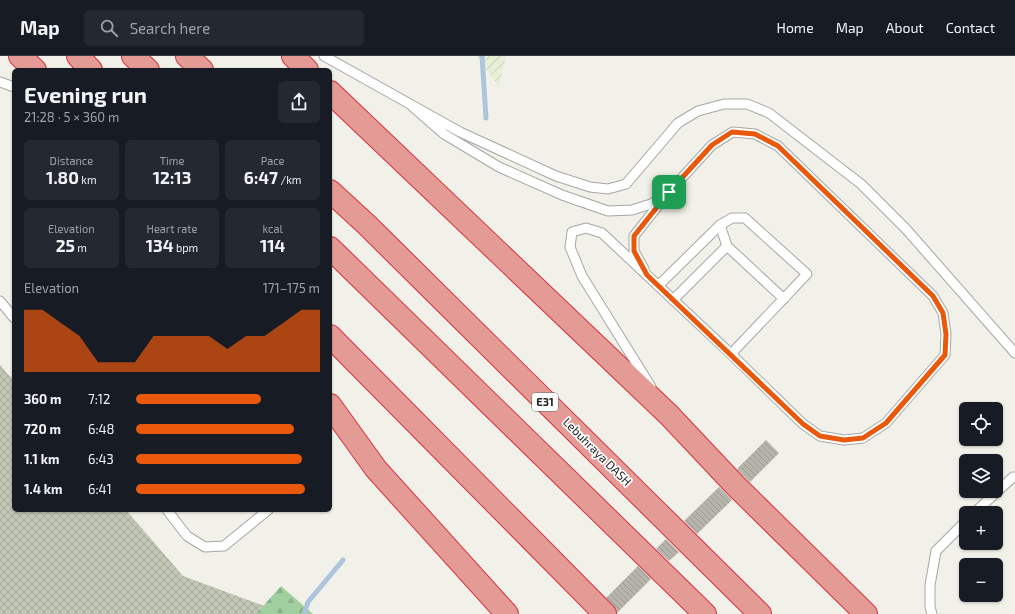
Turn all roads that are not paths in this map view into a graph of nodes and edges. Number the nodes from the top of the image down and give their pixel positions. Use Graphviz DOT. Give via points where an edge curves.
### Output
graph roads {
  1 [pos="20,56"];
  2 [pos="78,56"];
  3 [pos="133,56"];
  4 [pos="187,56"];
  5 [pos="293,56"];
  6 [pos="324,56"];
  7 [pos="33,68"];
  8 [pos="89,68"];
  9 [pos="146,68"];
  10 [pos="200,68"];
  11 [pos="306,68"];
  12 [pos="0,82"];
  13 [pos="12,86"];
  14 [pos="332,94"];
  15 [pos="412,106"];
  16 [pos="669,192"];
  17 [pos="332,193"];
  18 [pos="720,225"];
  19 [pos="727,246"];
  20 [pos="332,250"];
  21 [pos="647,275"];
  22 [pos="658,286"];
  23 [pos="784,299"];
  24 [pos="673,300"];
  25 [pos="0,301"];
  26 [pos="12,316"];
  27 [pos="332,338"];
  28 [pos="1015,353"];
  29 [pos="731,354"];
  30 [pos="332,408"];
  31 [pos="669,415"];
  32 [pos="1014,475"];
  33 [pos="981,506"];
  34 [pos="169,512"];
  35 [pos="266,512"];
  36 [pos="959,528"];
  37 [pos="507,614"];
  38 [pos="605,614"];
  39 [pos="704,614"];
  40 [pos="760,614"];
  41 [pos="866,614"];
  42 [pos="932,614"];
  1 -- 7 [label="highway"];
  2 -- 8 [label="highway"];
  3 -- 9 [label="highway"];
  4 -- 10 [label="highway"];
  5 -- 11 [label="highway"];
  6 -- 15 [label="lane"];
  12 -- 13 [label="lane"];
  14 -- 31 [label="highway"];
  15 -- 16 [label="lane" via="444,134 499,167 562,196 608,211 632,210 651,204"];
  15 -- 28 [label="lane" via="460,132 556,176 590,187 608,189 626,184 678,123 698,111 724,104 747,104 769,113 861,184 906,228"];
  16 -- 21 [label="lane" via="634,236 634,251"];
  16 -- 29 [label="lane" via="712,145 732,132 755,134 778,146 933,296 943,313 945,355 886,423 863,438 844,440 820,436 803,424"];
  17 -- 40 [label="highway, Lebuhraya DASH / E31"];
  18 -- 19 [label="lane"];
  18 -- 22 [label="lane"];
  18 -- 23 [label="lane" via="732,218 745,218 807,274"];
  19 -- 23 [label="lane"];
  19 -- 24 [label="lane"];
  20 -- 39 [label="highway"];
  21 -- 22 [label="lane"];
  21 -- 31 [label="lane" via="602,233 586,228 572,232 570,248 582,276"];
  22 -- 24 [label="lane"];
  23 -- 29 [label="lane"];
  24 -- 29 [label="lane"];
  25 -- 26 [label="lane"];
  27 -- 38 [label="highway"];
  30 -- 37 [label="highway" via="376,469"];
  31 -- 41 [label="highway" via="734,484"];
  32 -- 33 [label="lane"];
  34 -- 35 [label="lane" via="187,536 205,547 224,546"];
  36 -- 42 [label="lane" via="936,551 930,585"];
}
